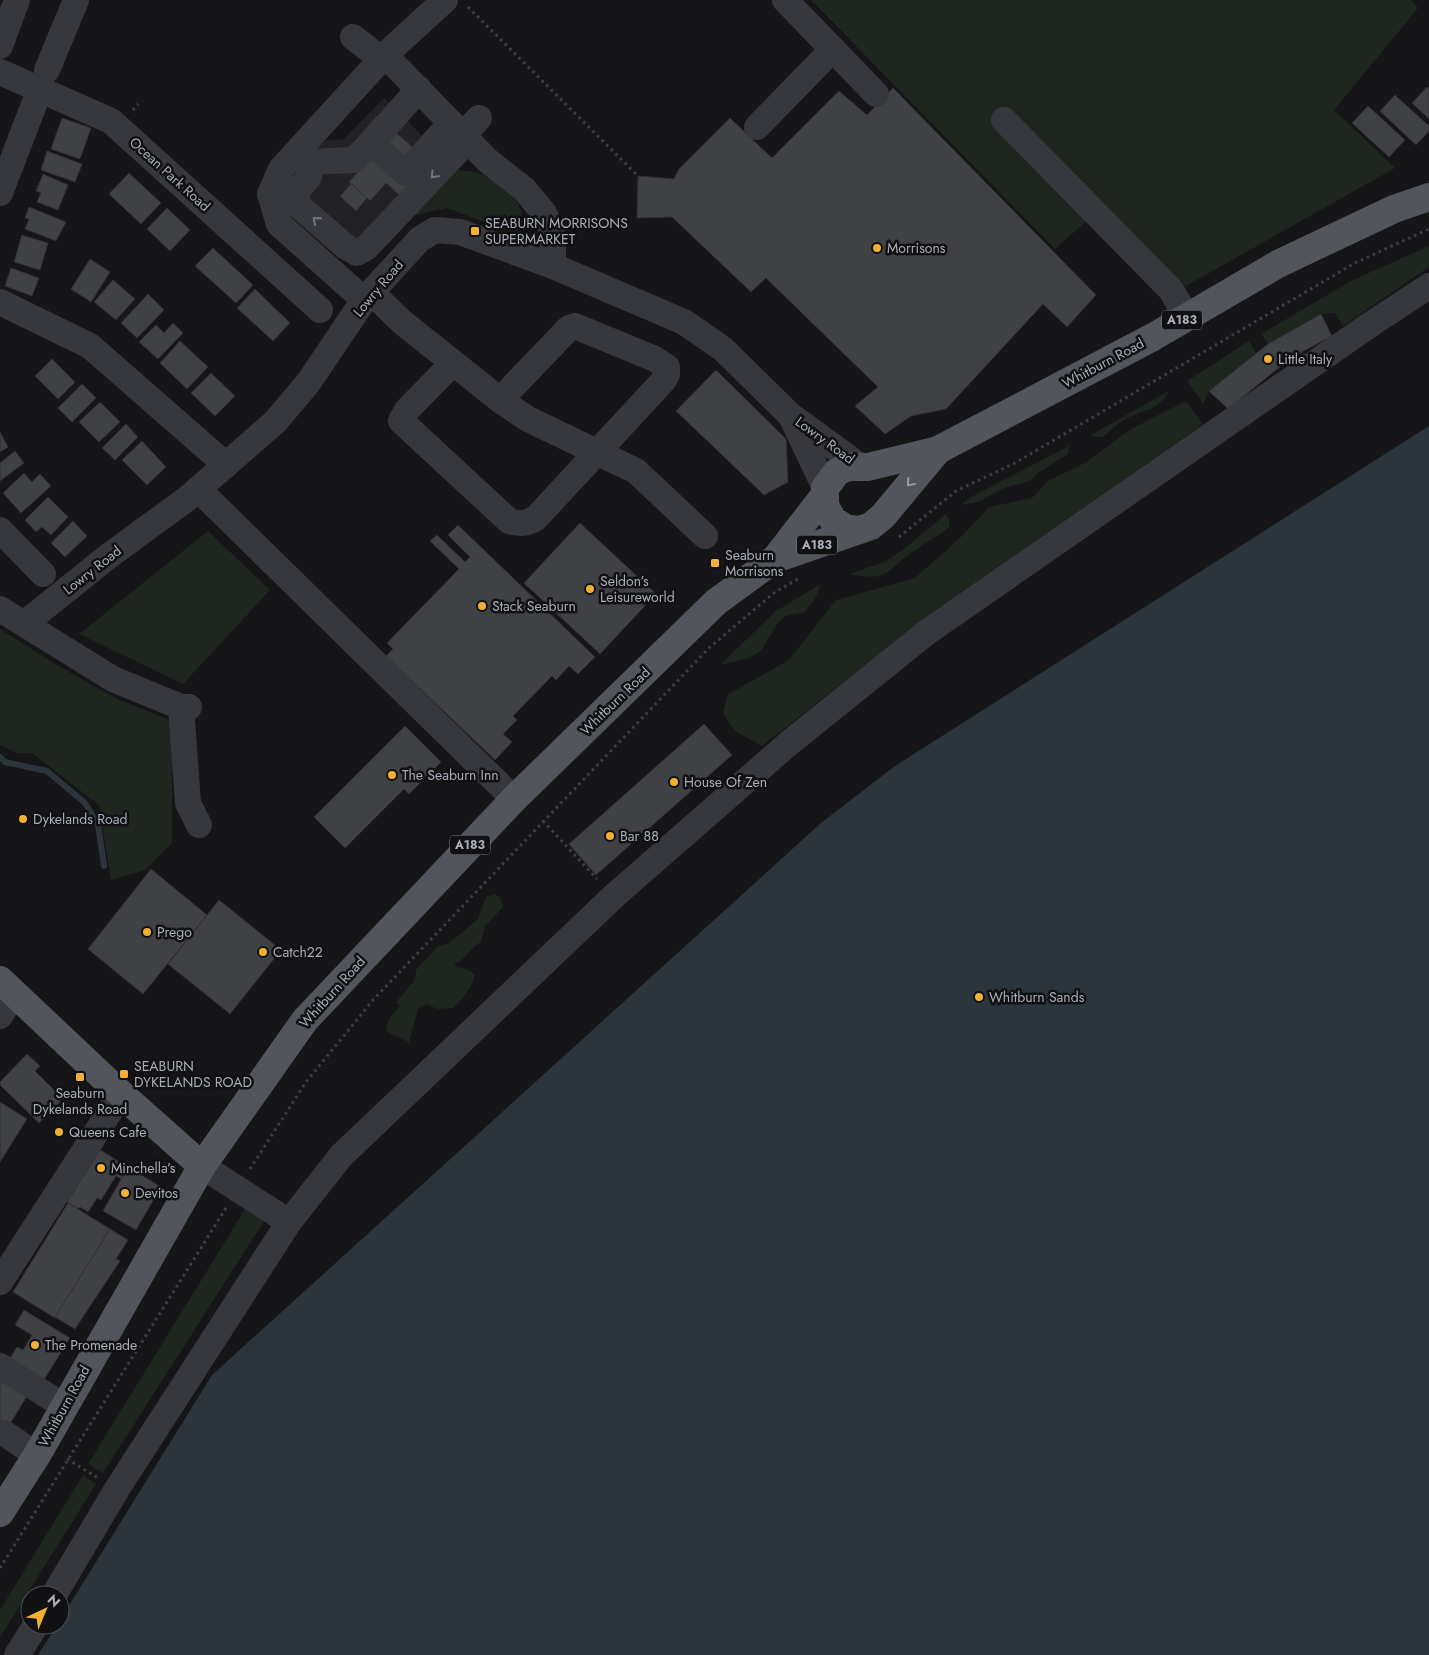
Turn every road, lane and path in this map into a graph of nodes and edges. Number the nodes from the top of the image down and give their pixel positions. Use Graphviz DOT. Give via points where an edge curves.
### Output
graph roads {
  1 [pos="17,0"];
  2 [pos="76,0"];
  3 [pos="445,0"];
  4 [pos="462,0"];
  5 [pos="785,0"];
  6 [pos="353,37"];
  7 [pos="0,46"];
  8 [pos="833,49"];
  9 [pos="383,57"];
  10 [pos="0,72"];
  11 [pos="44,79"];
  12 [pos="876,94"];
  13 [pos="447,111"];
  14 [pos="1004,120"];
  15 [pos="757,127"];
  16 [pos="381,152"];
  17 [pos="305,156"];
  18 [pos="638,176"];
  19 [pos="0,193"];
  20 [pos="1429,198"];
  21 [pos="1429,228"];
  22 [pos="553,266"];
  23 [pos="1429,286"];
  24 [pos="368,296"];
  25 [pos="0,302"];
  26 [pos="320,310"];
  27 [pos="1187,317"];
  28 [pos="453,363"];
  29 [pos="500,400"];
  30 [pos="790,415"];
  31 [pos="938,450"];
  32 [pos="597,451"];
  33 [pos="226,465"];
  34 [pos="864,466"];
  35 [pos="198,489"];
  36 [pos="825,492"];
  37 [pos="883,516"];
  38 [pos="0,530"];
  39 [pos="859,530"];
  40 [pos="705,536"];
  41 [pos="892,544"];
  42 [pos="775,559"];
  43 [pos="43,574"];
  44 [pos="804,575"];
  45 [pos="0,609"];
  46 [pos="25,623"];
  47 [pos="514,799"];
  48 [pos="543,821"];
  49 [pos="199,825"];
  50 [pos="614,896"];
  51 [pos="7,986"];
  52 [pos="0,1016"];
  53 [pos="121,1094"];
  54 [pos="202,1166"];
  55 [pos="238,1188"];
  56 [pos="289,1222"];
  57 [pos="0,1282"];
  58 [pos="0,1366"];
  59 [pos="64,1406"];
  60 [pos="4,1433"];
  61 [pos="37,1455"];
  62 [pos="67,1459"];
  63 [pos="117,1489"];
  64 [pos="0,1513"];
  65 [pos="0,1568"];
  66 [pos="60,1585"];
  67 [pos="30,1635"];
  68 [pos="18,1655"];
  1 -- 7 [label="street"];
  2 -- 11 [label="street"];
  3 -- 9 [label="street"];
  4 -- 18 [label="path"];
  5 -- 8 [label="street"];
  6 -- 9 [label="street"];
  8 -- 12 [label="street"];
  8 -- 15 [label="street"];
  9 -- 13 [label="street"];
  9 -- 17 [label="street"];
  10 -- 11 [label="street, Ocean Park Road"];
  11 -- 19 [label="street"];
  11 -- 26 [label="street, Ocean Park Road" via="111,121"];
  13 -- 16 [label="street"];
  13 -- 16 [label="street" via="406,173"];
  13 -- 17 [label="street, one-way" via="366,248 358,253 346,247 300,207 295,193 309,177"];
  13 -- 22 [label="street" via="488,161 508,164 544,213 553,233"];
  14 -- 27 [label="street" via="1171,290"];
  16 -- 17 [label="street" via="354,160"];
  17 -- 24 [label="street" via="281,169 270,194 279,224"];
  20 -- 27 [label="main road, Whitburn Road / A183" via="1394,209 1278,264"];
  21 -- 41 [label="path" via="1355,263 1015,463 956,491"];
  22 -- 24 [label="street, Lowry Road" via="460,232 435,230 420,239"];
  22 -- 30 [label="street, Lowry Road" via="684,322 723,349"];
  23 -- 50 [label="street" via="926,633 788,744"];
  24 -- 28 [label="street"];
  24 -- 33 [label="street, Lowry Road" via="308,383 275,422"];
  25 -- 33 [label="street" via="90,346"];
  27 -- 31 [label="main road, Whitburn Road / A183"];
  28 -- 29 [label="street"];
  28 -- 32 [label="street" via="407,410 401,421 509,521 527,523 536,518"];
  29 -- 32 [label="street" via="528,419"];
  29 -- 32 [label="street" via="569,328 575,326 667,367 664,380"];
  30 -- 34 [label="street, Lowry Road"];
  30 -- 36 [label="street, Lowry Road"];
  31 -- 34 [label="main road, A183"];
  31 -- 37 [label="main road, A183, one-way"];
  32 -- 40 [label="street" via="636,471"];
  33 -- 35 [label="street, Lowry Road"];
  34 -- 36 [label="main road, A183" via="837,472"];
  34 -- 37 [label="main road" via="883,480 888,497"];
  35 -- 46 [label="street, Lowry Road" via="97,564"];
  35 -- 47 [label="street"];
  36 -- 39 [label="main road, A183" via="825,506 833,520 845,528"];
  36 -- 42 [label="main road, A183"];
  37 -- 39 [label="main road, A183" via="872,526"];
  38 -- 43 [label="street"];
  39 -- 42 [label="main road, A183"];
  42 -- 47 [label="main road, Whitburn Road / A183" via="716,602"];
  44 -- 48 [label="path" via="775,592 709,648"];
  45 -- 46 [label="street"];
  46 -- 49 [label="street" via="113,679 185,707 188,803"];
  47 -- 54 [label="main road, Whitburn Road / A183" via="305,1020"];
  48 -- 50 [label="path"];
  48 -- 55 [label="path" via="366,1008 306,1082"];
  50 -- 56 [label="street" via="341,1156"];
  51 -- 52 [label="street"];
  51 -- 53 [label="main road"];
  53 -- 54 [label="main road"];
  53 -- 57 [label="street"];
  54 -- 55 [label="street"];
  54 -- 59 [label="main road, Whitburn Road / A183"];
  55 -- 56 [label="street"];
  55 -- 62 [label="path"];
  56 -- 63 [label="street"];
  58 -- 59 [label="street"];
  59 -- 61 [label="main road, Whitburn Road / A183"];
  60 -- 61 [label="street"];
  61 -- 64 [label="main road, Whitburn Road / A183"];
  62 -- 63 [label="path"];
  62 -- 65 [label="path"];
  63 -- 66 [label="street"];
  67 -- 68 [label="street"];
}
